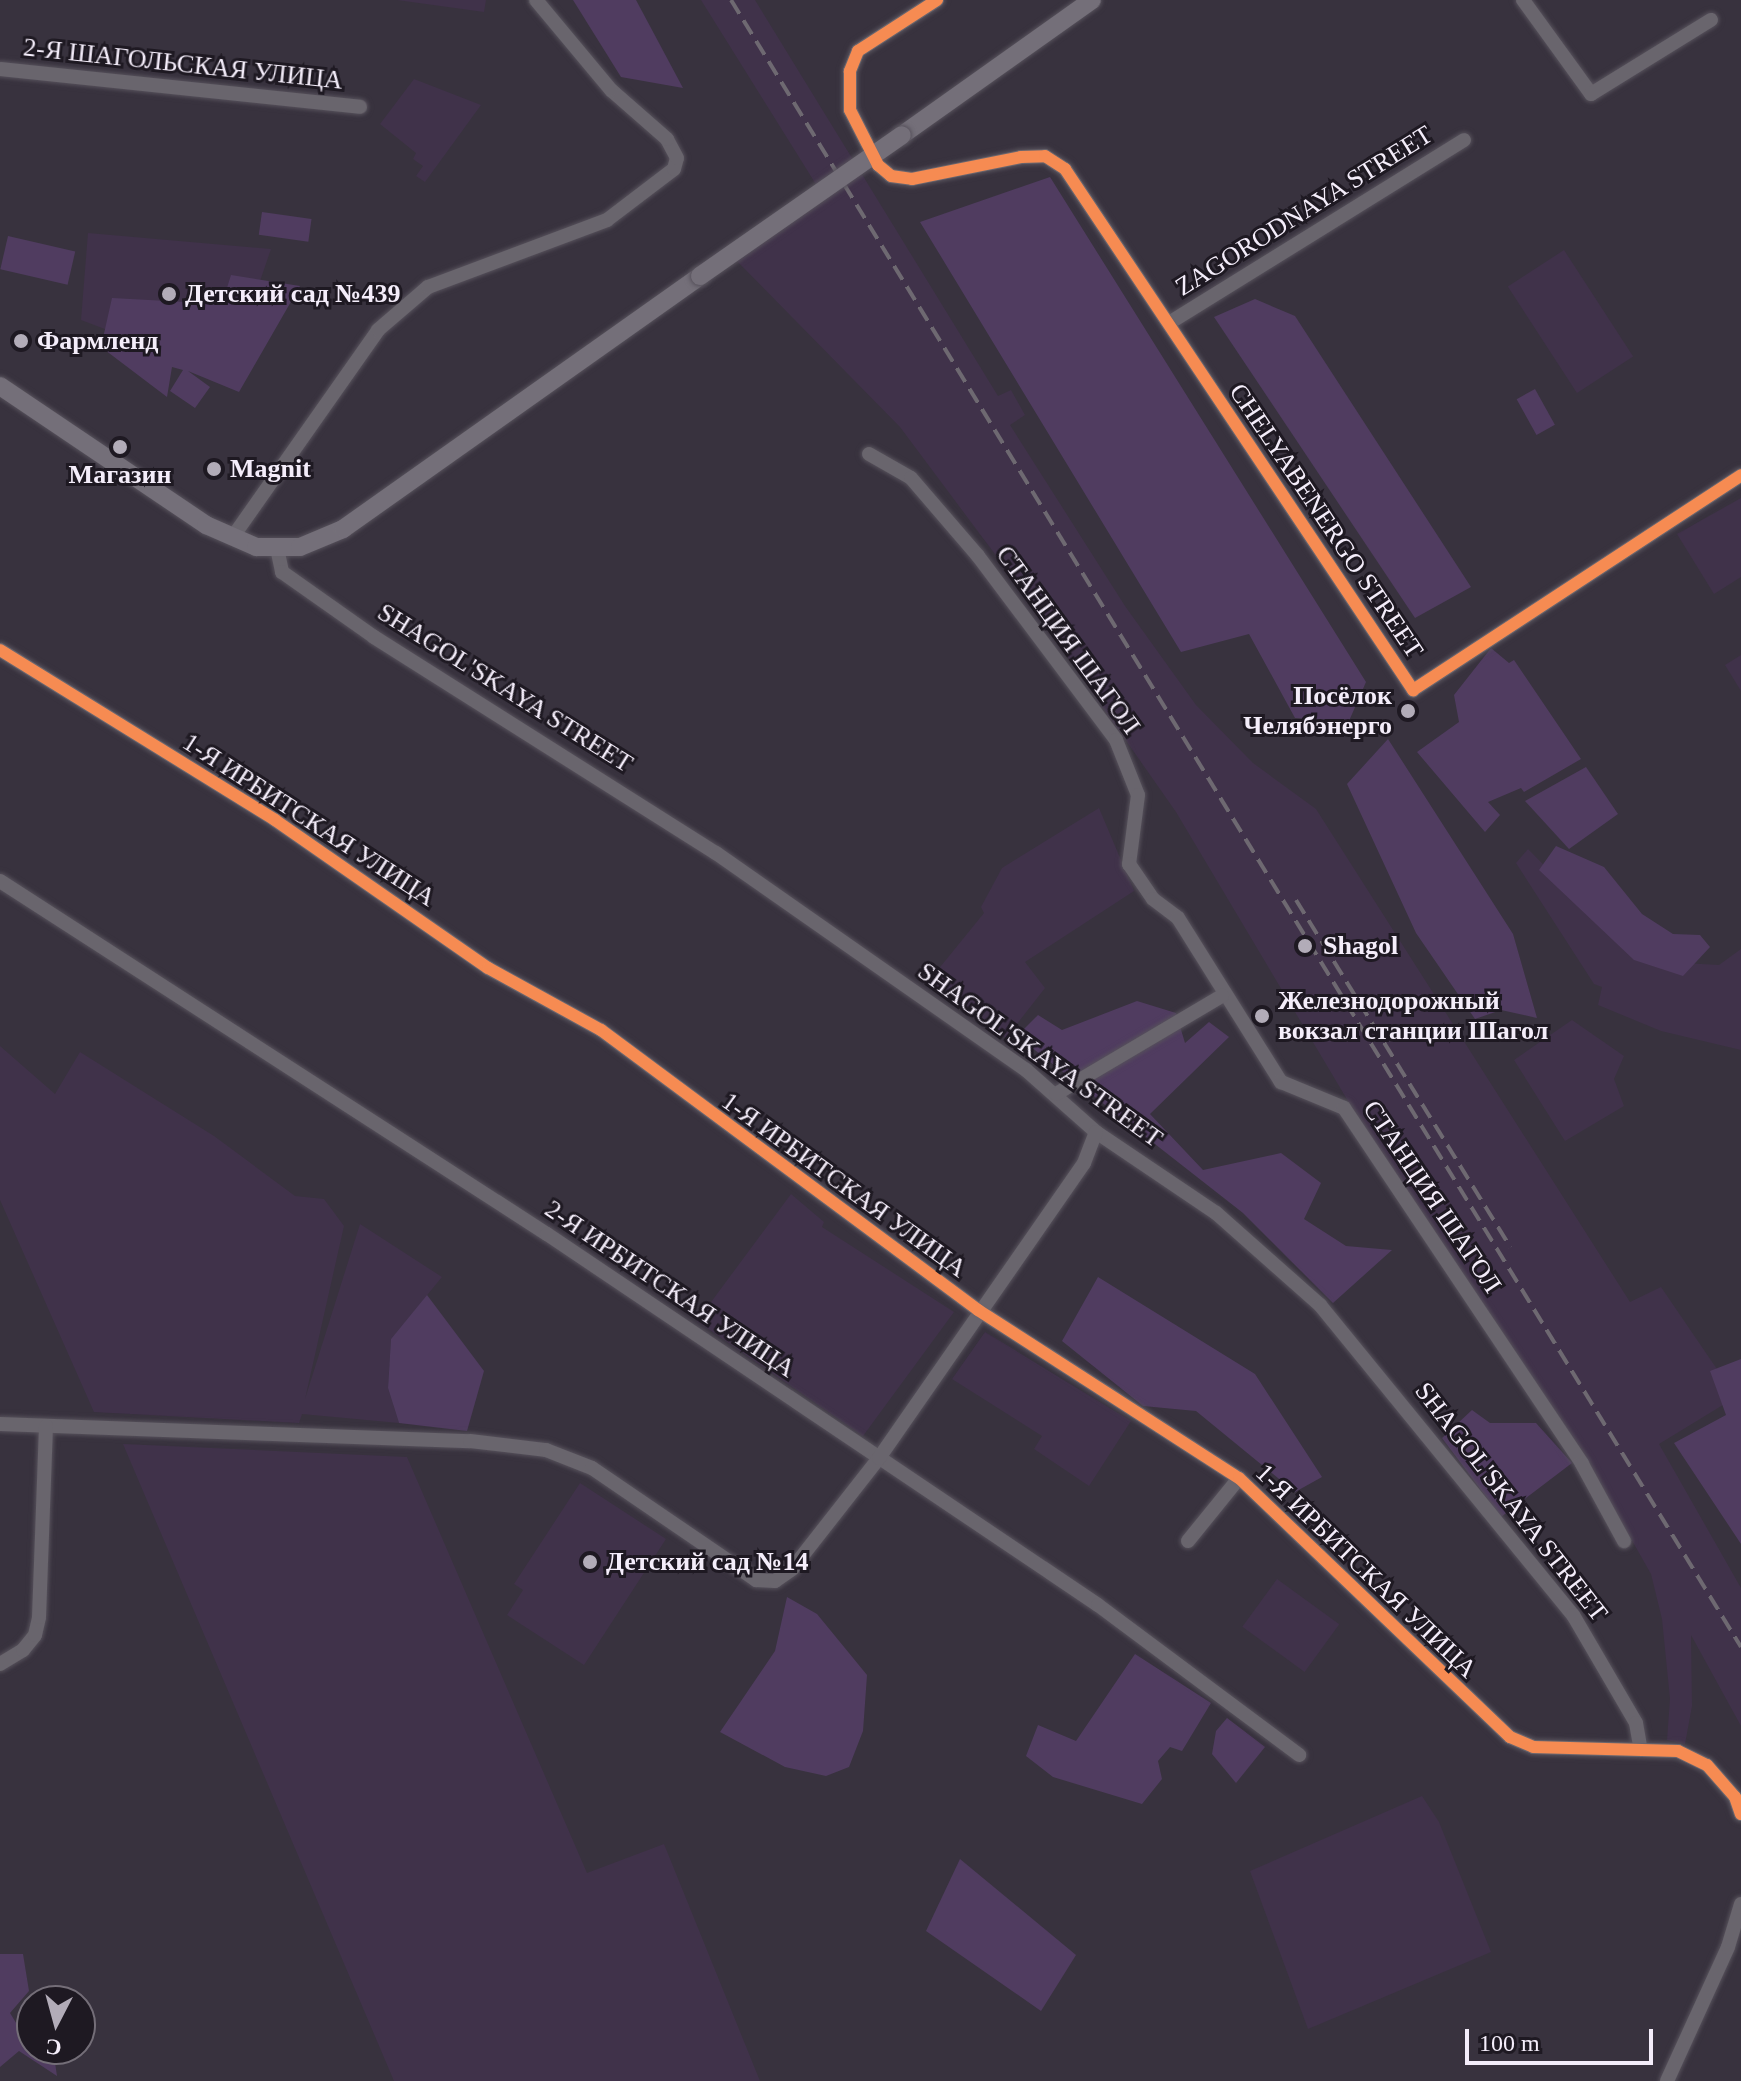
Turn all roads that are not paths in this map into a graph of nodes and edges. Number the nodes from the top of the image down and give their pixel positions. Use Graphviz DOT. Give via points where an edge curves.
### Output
graph roads {
  1 [pos="536,0"];
  2 [pos="937,0"];
  3 [pos="1092,0"];
  4 [pos="1523,0"];
  5 [pos="1711,20"];
  6 [pos="0,69"];
  7 [pos="360,107"];
  8 [pos="1464,140"];
  9 [pos="1169,323"];
  10 [pos="0,386"];
  11 [pos="869,454"];
  12 [pos="1741,475"];
  13 [pos="232,538"];
  14 [pos="277,548"];
  15 [pos="0,650"];
  16 [pos="0,881"];
  17 [pos="1222,996"];
  18 [pos="1056,1094"];
  19 [pos="1096,1132"];
  20 [pos="978,1310"];
  21 [pos="0,1424"];
  22 [pos="46,1426"];
  23 [pos="879,1458"];
  24 [pos="1239,1478"];
  25 [pos="1188,1541"];
  26 [pos="1624,1541"];
  27 [pos="0,1664"];
  28 [pos="1640,1746"];
  29 [pos="1299,1755"];
  30 [pos="1741,1814"];
  31 [pos="1741,1904"];
  32 [pos="1667,2081"];
  1 -- 13 [label="street" via="611,90 674,148 677,158 666,178 607,220 428,287 378,330"];
  2 -- 9 [label="street, CHELYABENERGO STREET" via="858,51 850,71 848,98 854,124 878,165 891,176 912,179 1045,156 1065,169"];
  3 -- 14 [label="main road, bridge" via="343,529 300,547"];
  4 -- 5 [label="street" via="1591,94"];
  6 -- 7 [label="street, 2-Я ШАГОЛЬСКАЯ УЛИЦА"];
  8 -- 9 [label="street, ZAGORODNAYA STREET"];
  9 -- 12 [label="street, CHELYABENERGO STREET" via="1413,690"];
  10 -- 13 [label="main road"];
  11 -- 17 [label="street, СТАНЦИЯ ШАГОЛ" via="911,478 978,556 1116,740 1138,795 1129,864 1153,899 1178,918"];
  13 -- 14 [label="main road"];
  14 -- 18 [label="street, SHAGOL'SKAYA STREET" via="282,572 374,637 716,853"];
  15 -- 20 [label="street, 1-Я ИРБИТСКАЯ УЛИЦА" via="275,820 488,968 601,1030"];
  16 -- 23 [label="street, 2-Я ИРБИТСКАЯ УЛИЦА" via="547,1234"];
  17 -- 18 [label="street"];
  17 -- 26 [label="street, СТАНЦИЯ ШАГОЛ" via="1281,1082 1344,1108 1582,1464"];
  18 -- 19 [label="street, SHAGOL'SKAYA STREET"];
  19 -- 20 [label="street" via="1084,1163"];
  19 -- 28 [label="street, SHAGOL'SKAYA STREET" via="1216,1213 1320,1305 1573,1615 1636,1723"];
  20 -- 23 [label="street"];
  20 -- 24 [label="street, 1-Я ИРБИТСКАЯ УЛИЦА"];
  21 -- 22 [label="street"];
  22 -- 23 [label="street" via="470,1441 546,1450 592,1468 764,1583 792,1569"];
  22 -- 27 [label="street" via="39,1617 35,1635 23,1650"];
  23 -- 29 [label="street, 2-Я ИРБИТСКАЯ УЛИЦА" via="1098,1605"];
  24 -- 25 [label="street"];
  24 -- 28 [label="street, 1-Я ИРБИТСКАЯ УЛИЦА" via="1510,1737 1533,1747"];
  28 -- 30 [label="street, 1-Я ИРБИТСКАЯ УЛИЦА" via="1678,1751 1707,1765 1735,1797"];
  31 -- 32 [label="street" via="1728,1947"];
}
